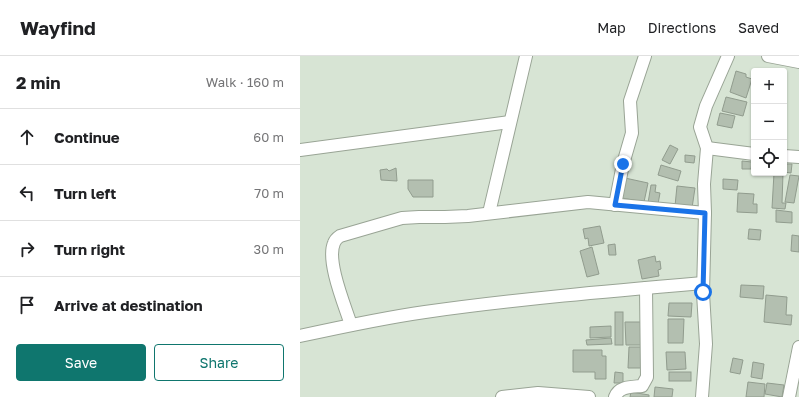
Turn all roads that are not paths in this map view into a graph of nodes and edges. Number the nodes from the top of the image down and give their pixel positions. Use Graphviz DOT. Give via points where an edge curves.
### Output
graph roads {
  1 [pos="526,56"];
  2 [pos="645,56"];
  3 [pos="728,56"];
  4 [pos="768,56"];
  5 [pos="799,62"];
  6 [pos="510,122"];
  7 [pos="707,148"];
  8 [pos="300,150"];
  9 [pos="751,154"];
  10 [pos="787,156"];
  11 [pos="799,157"];
  12 [pos="615,205"];
  13 [pos="489,212"];
  14 [pos="705,213"];
  15 [pos="703,283"];
  16 [pos="646,288"];
  17 [pos="352,325"];
  18 [pos="300,336"];
  19 [pos="799,347"];
  20 [pos="502,397"];
  21 [pos="589,397"];
  22 [pos="615,397"];
  23 [pos="702,397"];
  24 [pos="789,397"];
  1 -- 6 [label="street"];
  2 -- 12 [label="street" via="630,101 632,133"];
  3 -- 7 [label="street" via="706,106 700,128"];
  4 -- 5 [label="street"];
  6 -- 8 [label="street"];
  6 -- 13 [label="street"];
  7 -- 9 [label="street"];
  7 -- 14 [label="street"];
  10 -- 11 [label="street"];
  12 -- 13 [label="street" via="588,202"];
  12 -- 14 [label="street"];
  13 -- 17 [label="street" via="452,217 402,218 340,236 333,244 333,265"];
  14 -- 15 [label="street"];
  15 -- 16 [label="street"];
  15 -- 23 [label="street" via="706,344"];
  16 -- 17 [label="street" via="424,312"];
  16 -- 22 [label="street" via="647,377 642,386 621,389"];
  17 -- 18 [label="street"];
  19 -- 24 [label="street"];
  20 -- 21 [label="street" via="538,393"];
}
